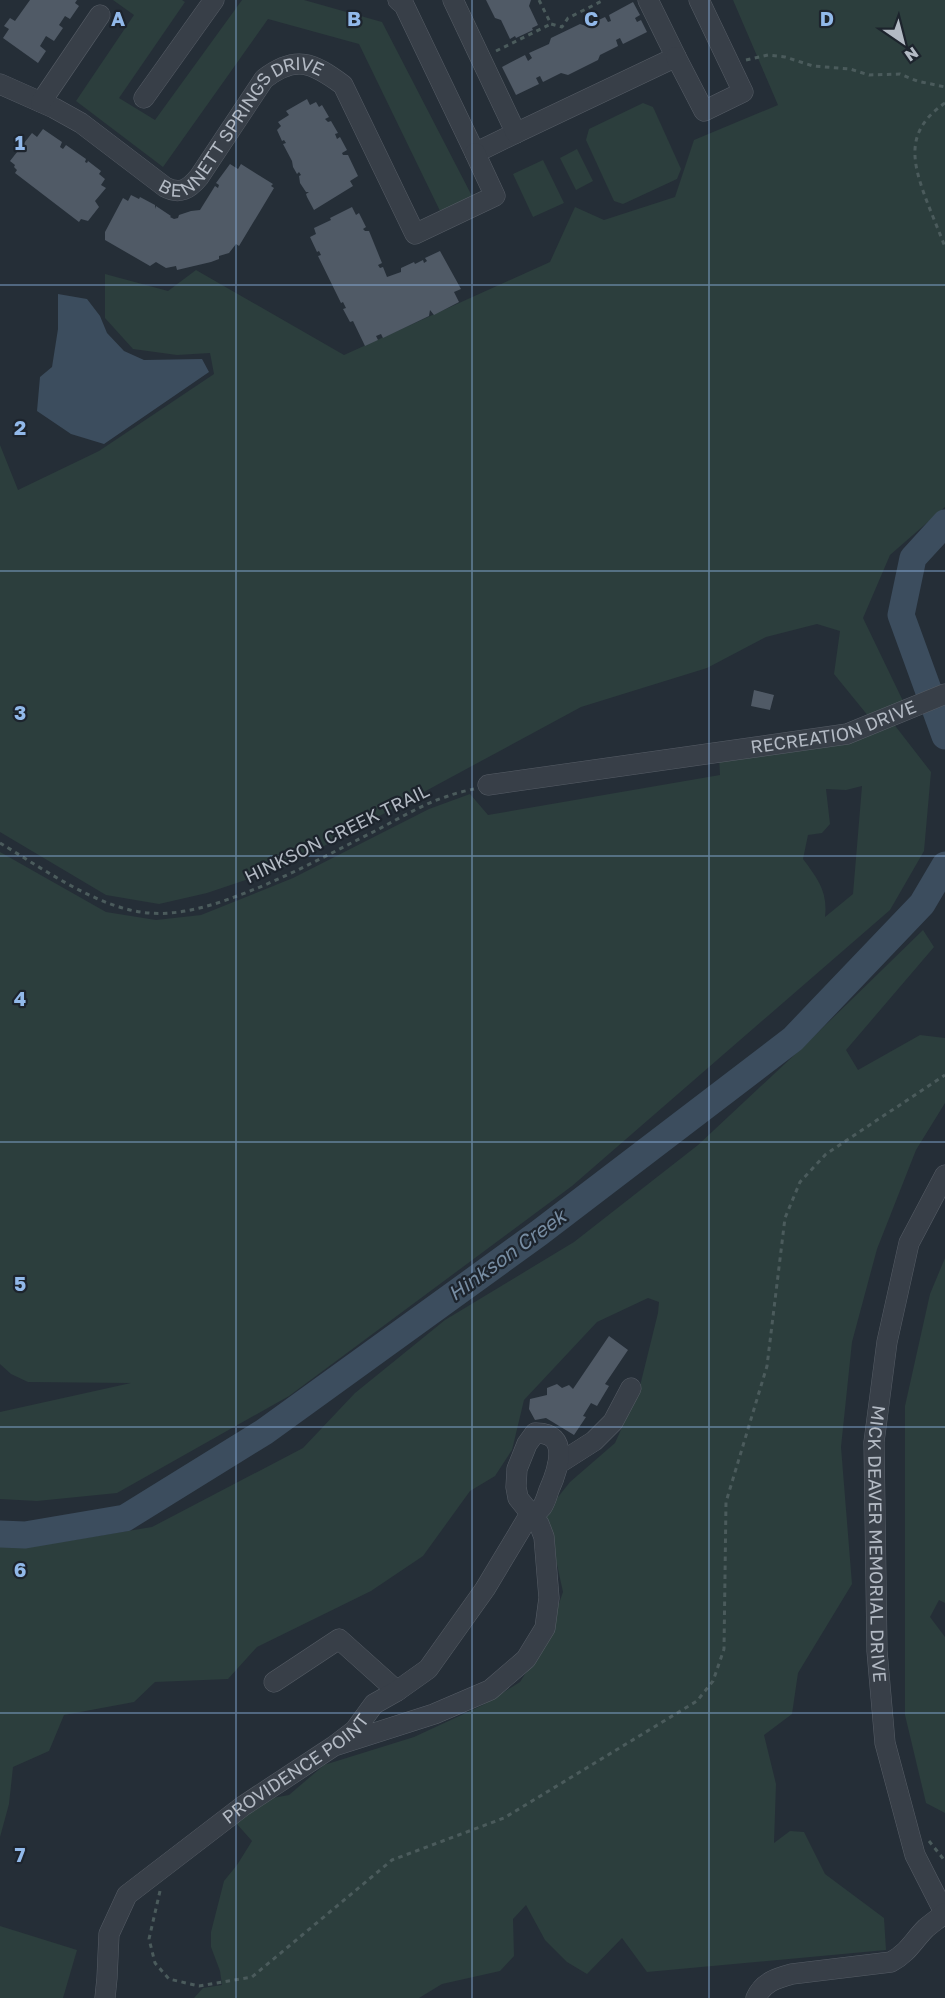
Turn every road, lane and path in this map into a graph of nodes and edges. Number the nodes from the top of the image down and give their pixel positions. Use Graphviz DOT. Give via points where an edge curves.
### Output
graph roads {
  1 [pos="214,0"];
  2 [pos="398,0"];
  3 [pos="453,0"];
  4 [pos="539,0"];
  5 [pos="604,0"];
  6 [pos="648,0"];
  7 [pos="699,0"];
  8 [pos="100,15"];
  9 [pos="551,24"];
  10 [pos="676,57"];
  11 [pos="481,59"];
  12 [pos="730,64"];
  13 [pos="0,84"];
  14 [pos="945,87"];
  15 [pos="144,98"];
  16 [pos="41,102"];
  17 [pos="945,103"];
  18 [pos="516,133"];
  19 [pos="475,153"];
  20 [pos="945,247"];
  21 [pos="945,694"];
  22 [pos="488,785"];
  23 [pos="0,843"];
  24 [pos="945,1075"];
  25 [pos="945,1175"];
  26 [pos="631,1388"];
  27 [pos="558,1464"];
  28 [pos="530,1514"];
  29 [pos="274,1682"];
  30 [pos="397,1691"];
  31 [pos="334,1746"];
  32 [pos="928,1839"];
  33 [pos="945,1861"];
  34 [pos="166,1866"];
  35 [pos="945,1913"];
  36 [pos="105,1998"];
  37 [pos="756,1998"];
  1 -- 15 [label="street"];
  2 -- 19 [label="street" via="404,5"];
  3 -- 11 [label="street"];
  4 -- 9 [label="path"];
  5 -- 9 [label="path" via="568,18 563,29"];
  6 -- 10 [label="street"];
  7 -- 12 [label="street"];
  8 -- 16 [label="street"];
  9 -- 11 [label="path"];
  10 -- 12 [label="street" via="704,111 743,92"];
  10 -- 18 [label="street"];
  11 -- 18 [label="street"];
  12 -- 14 [label="path" via="768,55 869,75 900,74"];
  13 -- 16 [label="street, BENNETT SPRINGS DRIVE"];
  16 -- 19 [label="street, BENNETT SPRINGS DRIVE" via="81,123 165,187 183,191 199,177 264,79 288,65 306,64 323,70 343,85 415,234 495,196"];
  17 -- 20 [label="path" via="924,121 914,157 918,178"];
  18 -- 19 [label="street"];
  21 -- 22 [label="street, RECREATION DRIVE" via="829,738"];
  22 -- 23 [label="path, HINKSON CREEK TRAIL" via="418,808 259,888 219,903 178,912 155,914 109,904"];
  24 -- 34 [label="path" via="826,1154 800,1182 785,1218 767,1366 726,1502 724,1649 713,1681 697,1701 504,1818 392,1860 252,1977 199,1986 169,1979 155,1964 149,1939"];
  25 -- 35 [label="street, MICK DEAVER MEMORIAL DRIVE" via="909,1243 887,1342 874,1442 877,1651 885,1743 915,1855"];
  26 -- 27 [label="street" via="613,1422 594,1441"];
  27 -- 28 [label="street, PROVIDENCE POINT" via="543,1506"];
  27 -- 28 [label="street" via="558,1445 553,1438 535,1433 517,1469 518,1498"];
  28 -- 30 [label="street, PROVIDENCE POINT" via="485,1589 428,1669"];
  28 -- 31 [label="street" via="544,1536 549,1598 545,1628 526,1659 490,1690 434,1714"];
  29 -- 30 [label="street" via="339,1639"];
  30 -- 31 [label="street, PROVIDENCE POINT" via="374,1704 355,1730"];
  31 -- 34 [label="street, PROVIDENCE POINT" via="243,1806"];
  32 -- 33 [label="path"];
  34 -- 36 [label="street, PROVIDENCE POINT" via="127,1895 109,1934"];
  35 -- 37 [label="street" via="891,1962 777,1978 766,1984"];
}
